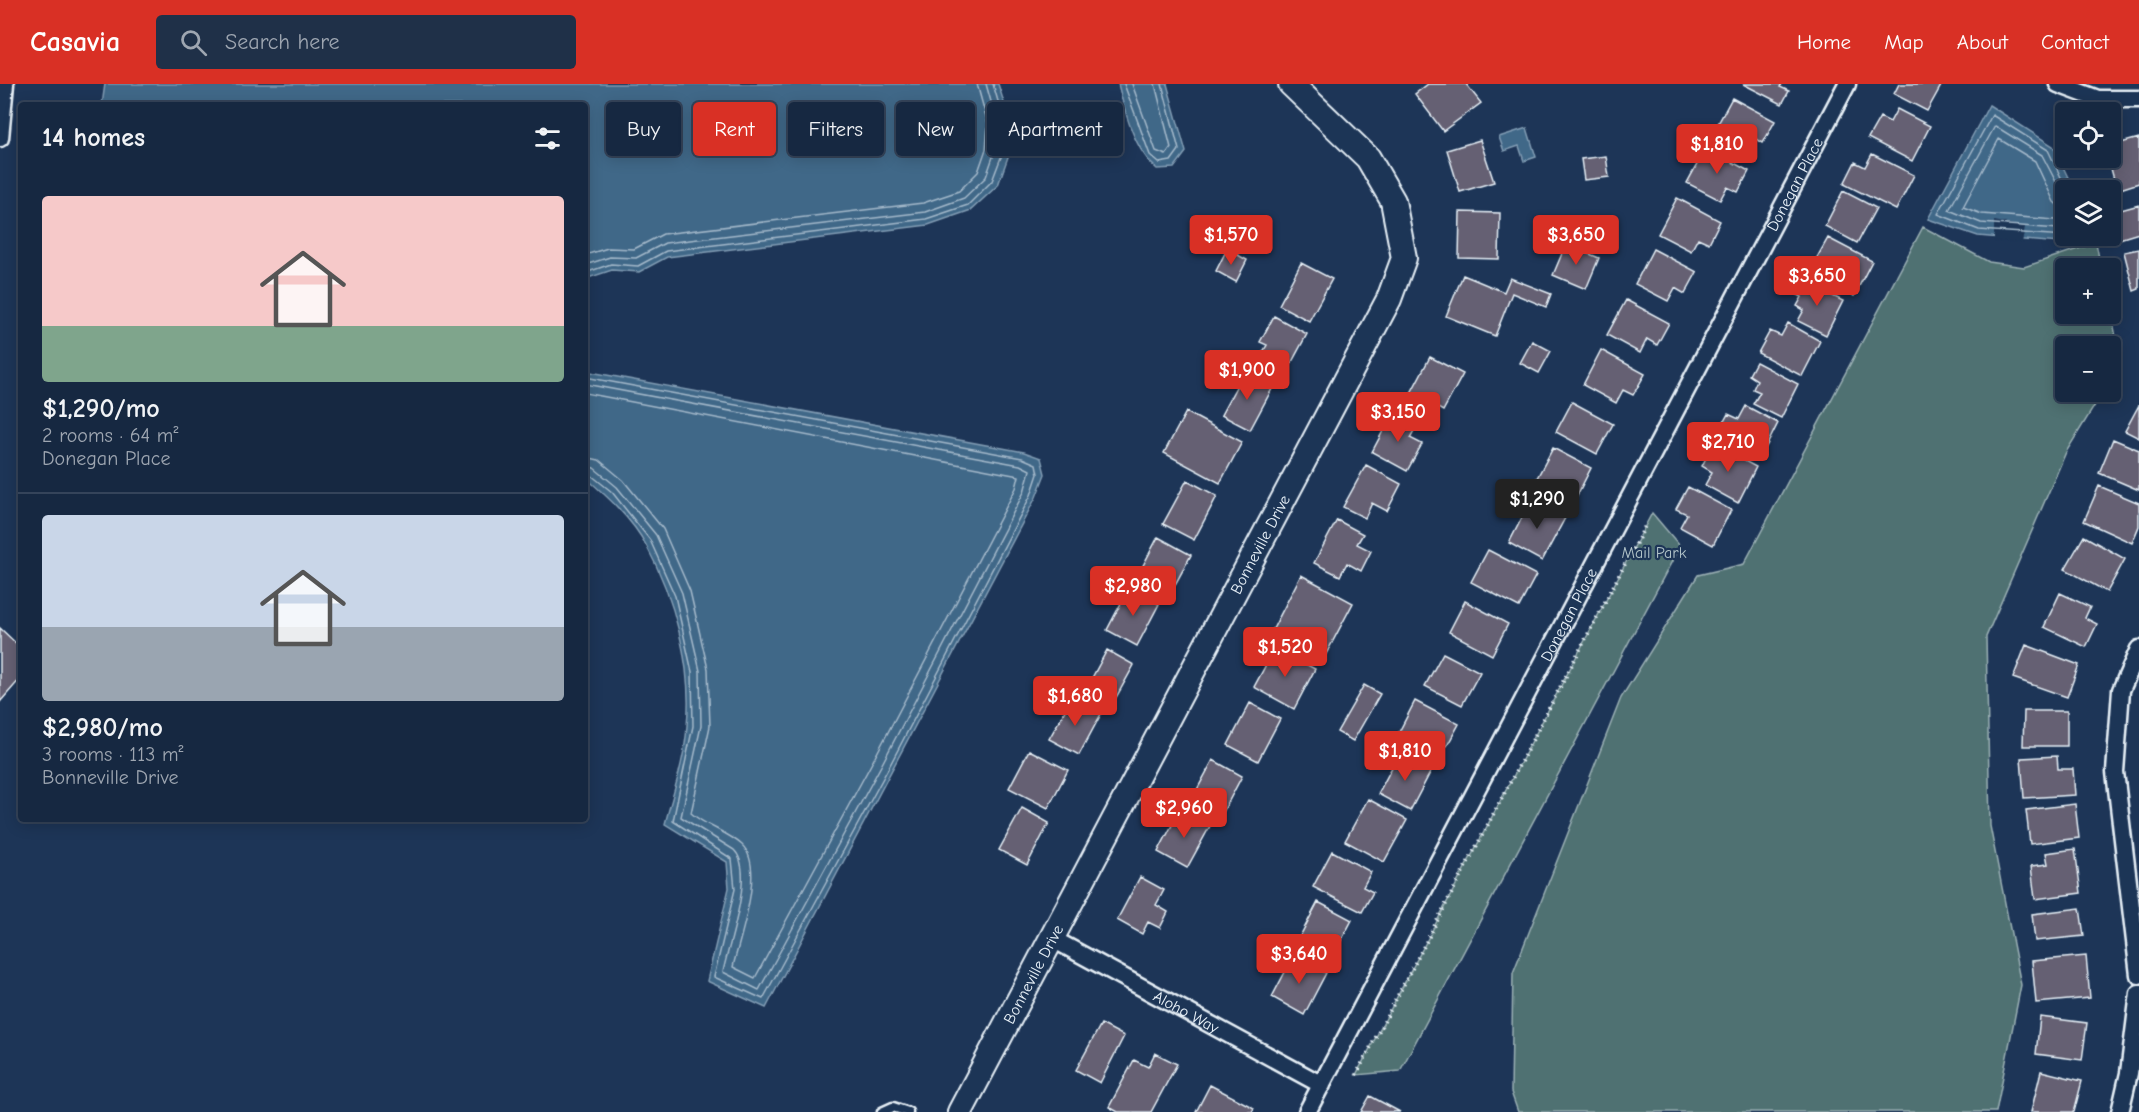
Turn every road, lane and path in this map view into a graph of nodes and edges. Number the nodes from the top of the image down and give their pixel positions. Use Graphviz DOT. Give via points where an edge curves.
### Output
graph roads {
  1 [pos="5,84"];
  2 [pos="1291,84"];
  3 [pos="1847,84"];
  4 [pos="2058,84"];
  5 [pos="2139,99"];
  6 [pos="0,138"];
  7 [pos="1645,526"];
  8 [pos="2139,649"];
  9 [pos="1051,938"];
  10 [pos="2139,975"];
  11 [pos="2139,993"];
  12 [pos="1356,1075"];
  13 [pos="1322,1084"];
  14 [pos="882,1112"];
  15 [pos="908,1112"];
  16 [pos="960,1112"];
  17 [pos="1307,1112"];
  18 [pos="2120,1112"];
  1 -- 6 [label="street"];
  2 -- 9 [label="street, Bonneville Drive" via="1368,158 1393,201 1404,258 1389,299"];
  3 -- 13 [label="street, Donegan Place"];
  4 -- 5 [label="street" via="2098,99"];
  7 -- 12 [label="path"];
  8 -- 10 [label="street" via="2121,690 2115,772"];
  9 -- 13 [label="street, Aloho Way"];
  9 -- 16 [label="street, Bonneville Drive"];
  11 -- 18 [label="street"];
  13 -- 17 [label="street, Donegan Place"];
  14 -- 15 [label="lane" via="893,1107"];
}
